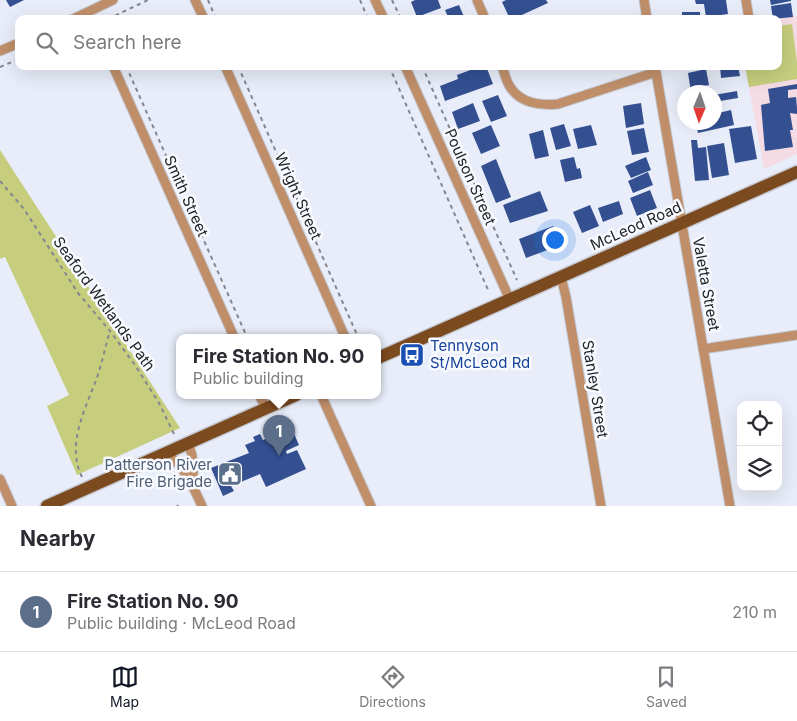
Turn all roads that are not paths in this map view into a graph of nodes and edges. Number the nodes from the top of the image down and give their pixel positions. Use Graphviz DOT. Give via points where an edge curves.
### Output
graph roads {
  1 [pos="112,0"];
  2 [pos="195,0"];
  3 [pos="375,0"];
  4 [pos="477,0"];
  5 [pos="644,0"];
  6 [pos="746,0"];
  7 [pos="90,15"];
  8 [pos="202,15"];
  9 [pos="382,15"];
  10 [pos="483,15"];
  11 [pos="646,15"];
  12 [pos="748,15"];
  13 [pos="15,45"];
  14 [pos="0,51"];
  15 [pos="115,70"];
  16 [pos="227,70"];
  17 [pos="407,70"];
  18 [pos="503,70"];
  19 [pos="652,70"];
  20 [pos="655,70"];
  21 [pos="797,172"];
  22 [pos="682,223"];
  23 [pos="561,277"];
  24 [pos="510,300"];
  25 [pos="233,334"];
  26 [pos="344,334"];
  27 [pos="797,335"];
  28 [pos="703,349"];
  29 [pos="381,357"];
  30 [pos="261,399"];
  31 [pos="287,399"];
  32 [pos="323,399"];
  33 [pos="266,408"];
  34 [pos="185,444"];
  35 [pos="163,454"];
  36 [pos="0,479"];
  37 [pos="194,489"];
  38 [pos="64,503"];
  39 [pos="12,506"];
  40 [pos="47,506"];
  41 [pos="202,506"];
  42 [pos="371,506"];
  43 [pos="601,506"];
  44 [pos="730,506"];
  1 -- 7 [label="street"];
  2 -- 8 [label="street"];
  3 -- 9 [label="street"];
  4 -- 10 [label="street"];
  5 -- 11 [label="street"];
  6 -- 12 [label="street"];
  13 -- 14 [label="street"];
  15 -- 25 [label="street, Smith Street"];
  16 -- 26 [label="street, Wright Street"];
  17 -- 24 [label="street, Poulson Street"];
  18 -- 19 [label="street" via="509,86 519,96 545,106"];
  20 -- 22 [label="street, Valetta Street"];
  21 -- 22 [label="main road, McLeod Road"];
  22 -- 23 [label="main road, McLeod Road"];
  22 -- 28 [label="street, Valetta Street"];
  23 -- 24 [label="main road, McLeod Road"];
  23 -- 43 [label="street, Stanley Street"];
  24 -- 29 [label="main road, McLeod Road"];
  27 -- 28 [label="street"];
  28 -- 44 [label="street, Valetta Street"];
  30 -- 33 [label="street"];
  31 -- 33 [label="main road"];
  32 -- 42 [label="street"];
  33 -- 34 [label="main road"];
  34 -- 35 [label="main road"];
  34 -- 37 [label="street" via="193,458"];
  35 -- 37 [label="street" via="175,460"];
  35 -- 38 [label="main road"];
  36 -- 39 [label="street"];
  37 -- 41 [label="street"];
  38 -- 40 [label="main road"];
}
